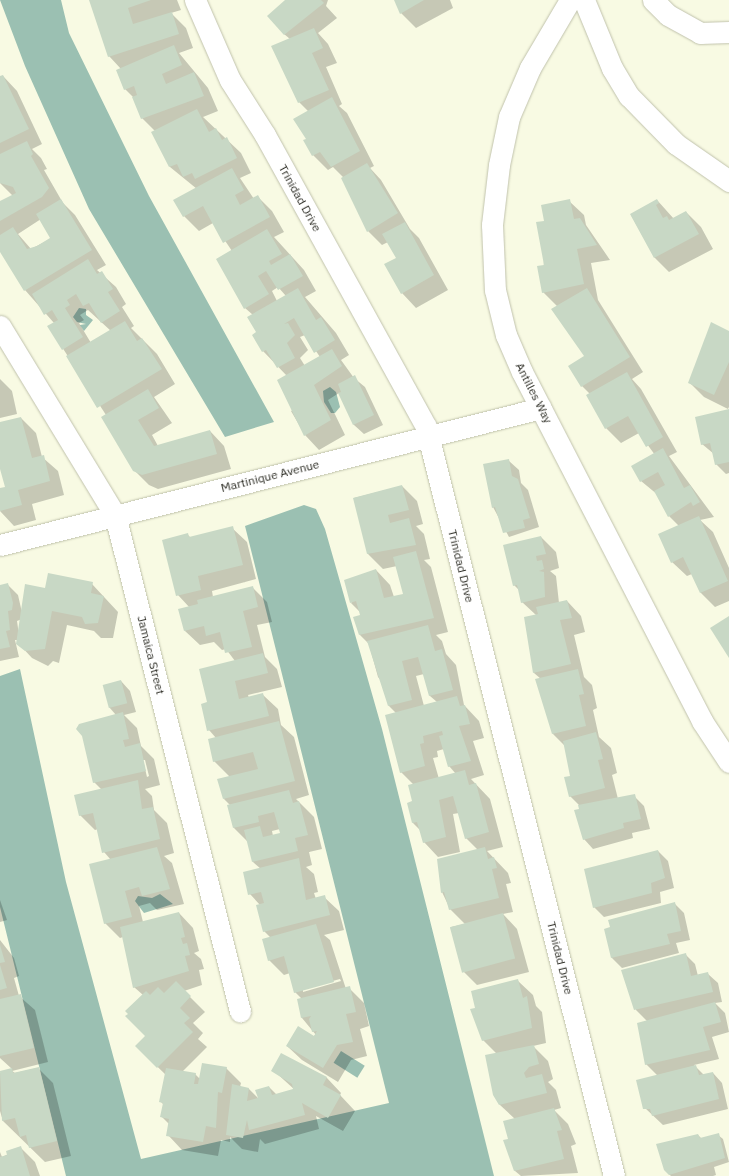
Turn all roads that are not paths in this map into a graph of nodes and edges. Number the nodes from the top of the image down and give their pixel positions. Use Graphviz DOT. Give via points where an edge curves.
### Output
graph roads {
  1 [pos="194,0"];
  2 [pos="570,0"];
  3 [pos="584,0"];
  4 [pos="653,0"];
  5 [pos="729,32"];
  6 [pos="729,181"];
  7 [pos="0,326"];
  8 [pos="541,408"];
  9 [pos="429,436"];
  10 [pos="115,515"];
  11 [pos="0,544"];
  12 [pos="729,762"];
  13 [pos="240,1011"];
  14 [pos="614,1176"];
  1 -- 9 [label="street, Trinidad Drive" via="230,80 265,135 420,411"];
  2 -- 8 [label="street, Antilles Way" via="530,68 509,117 492,225 492,268 500,312 514,354"];
  3 -- 6 [label="street" via="612,68 629,96 676,144"];
  4 -- 5 [label="street" via="668,15 700,33"];
  7 -- 10 [label="street, Jamaica Street"];
  8 -- 9 [label="street, Martinique Avenue"];
  8 -- 12 [label="street, Antilles Way" via="702,721"];
  9 -- 10 [label="street, Martinique Avenue"];
  9 -- 14 [label="street, Trinidad Drive"];
  10 -- 11 [label="street, Martinique Avenue"];
  10 -- 13 [label="street, Jamaica Street"];
}
